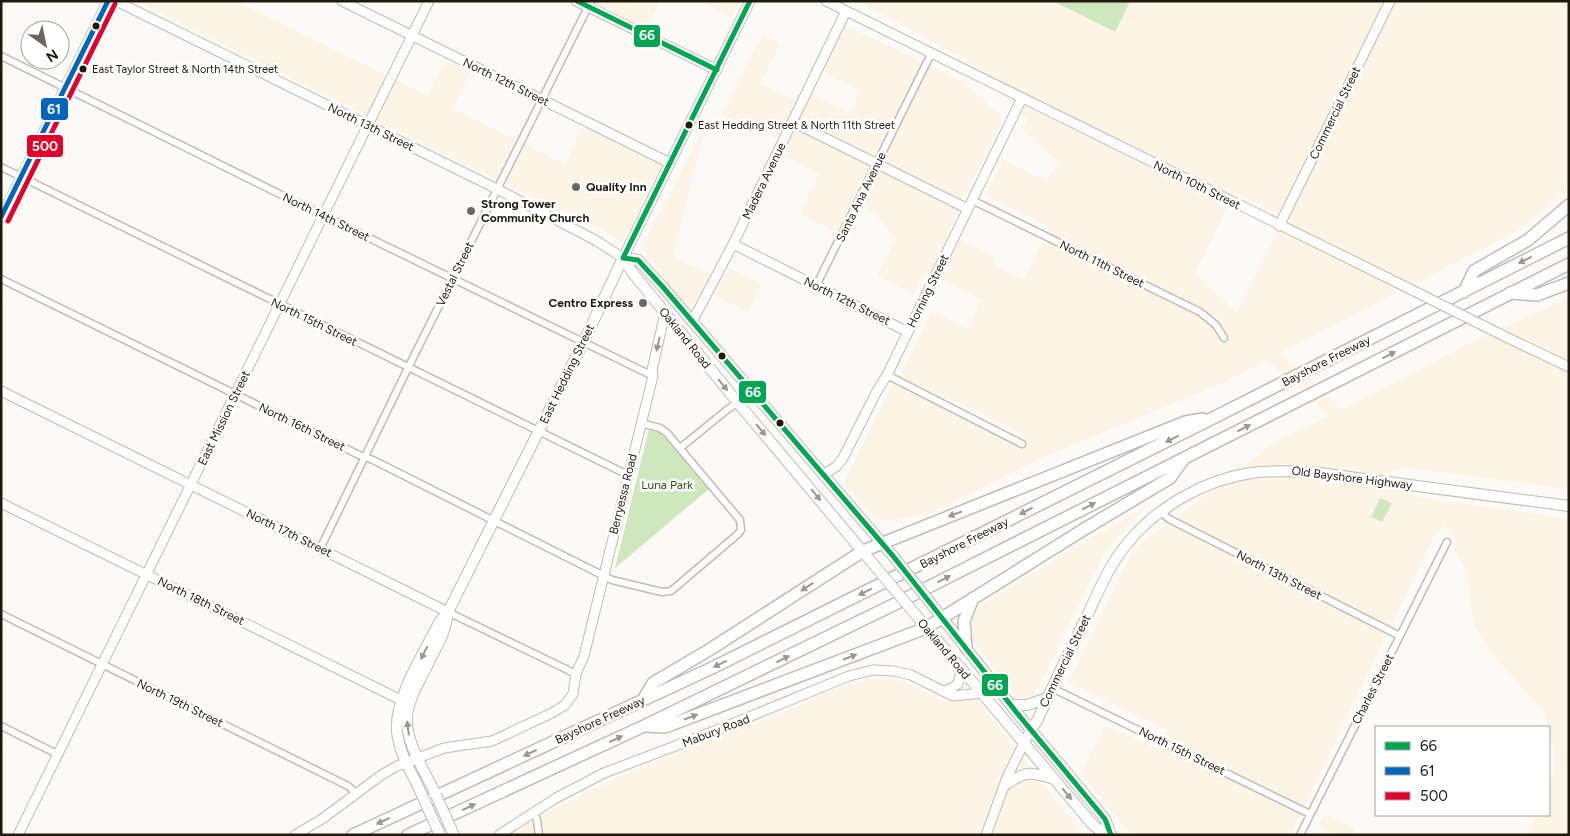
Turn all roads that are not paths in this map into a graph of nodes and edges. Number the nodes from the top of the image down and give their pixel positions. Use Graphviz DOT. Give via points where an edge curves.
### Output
graph roads {
  1 [pos="108,1"];
  2 [pos="116,1"];
  3 [pos="342,1"];
  4 [pos="429,1"];
  5 [pos="576,1"];
  6 [pos="750,1"];
  7 [pos="826,1"];
  8 [pos="1390,1"];
  9 [pos="590,4"];
  10 [pos="846,11"];
  11 [pos="412,36"];
  12 [pos="931,54"];
  13 [pos="1,56"];
  14 [pos="716,70"];
  15 [pos="66,88"];
  16 [pos="1022,98"];
  17 [pos="541,100"];
  18 [pos="793,122"];
  19 [pos="368,126"];
  20 [pos="670,163"];
  21 [pos="878,163"];
  22 [pos="1,167"];
  23 [pos="22,178"];
  24 [pos="497,189"];
  25 [pos="972,200"];
  26 [pos="1569,205"];
  27 [pos="968,209"];
  28 [pos="324,216"];
  29 [pos="1,218"];
  30 [pos="1279,226"];
  31 [pos="1569,238"];
  32 [pos="733,244"];
  33 [pos="623,258"];
  34 [pos="1569,264"];
  35 [pos="1,279"];
  36 [pos="453,279"];
  37 [pos="1569,283"];
  38 [pos="816,286"];
  39 [pos="1464,292"];
  40 [pos="1510,293"];
  41 [pos="280,305"];
  42 [pos="665,313"];
  43 [pos="692,322"];
  44 [pos="908,332"];
  45 [pos="1224,338"];
  46 [pos="583,343"];
  47 [pos="1569,367"];
  48 [pos="408,368"];
  49 [pos="887,375"];
  50 [pos="652,376"];
  51 [pos="1,391"];
  52 [pos="752,393"];
  53 [pos="235,395"];
  54 [pos="738,403"];
  55 [pos="1215,417"];
  56 [pos="640,423"];
  57 [pos="538,432"];
  58 [pos="1022,444"];
  59 [pos="680,448"];
  60 [pos="366,457"];
  61 [pos="1184,458"];
  62 [pos="628,475"];
  63 [pos="823,476"];
  64 [pos="191,484"];
  65 [pos="1,503"];
  66 [pos="1569,506"];
  67 [pos="1161,512"];
  68 [pos="494,520"];
  69 [pos="1447,542"];
  70 [pos="880,543"];
  71 [pos="1126,545"];
  72 [pos="320,548"];
  73 [pos="863,551"];
  74 [pos="146,574"];
  75 [pos="602,575"];
  76 [pos="973,598"];
  77 [pos="448,612"];
  78 [pos="1,614"];
  79 [pos="940,615"];
  80 [pos="924,625"];
  81 [pos="1400,636"];
  82 [pos="966,648"];
  83 [pos="103,664"];
  84 [pos="961,670"];
  85 [pos="576,674"];
  86 [pos="942,691"];
  87 [pos="982,693"];
  88 [pos="1050,693"];
  89 [pos="400,700"];
  90 [pos="642,700"];
  91 [pos="1011,705"];
  92 [pos="1,726"];
  93 [pos="644,726"];
  94 [pos="1031,729"];
  95 [pos="1024,744"];
  96 [pos="59,755"];
  97 [pos="418,758"];
  98 [pos="406,762"];
  99 [pos="1055,779"];
  100 [pos="1005,785"];
  101 [pos="356,794"];
  102 [pos="533,812"];
  103 [pos="1310,814"];
  104 [pos="18,835"];
  105 [pos="295,835"];
  106 [pos="353,835"];
  107 [pos="408,835"];
  108 [pos="440,835"];
  109 [pos="454,835"];
  110 [pos="499,835"];
  111 [pos="539,835"];
  112 [pos="986,835"];
  113 [pos="1106,835"];
  114 [pos="1111,835"];
  115 [pos="1300,835"];
  1 -- 15 [label="street"];
  2 -- 19 [label="street, North 13th Street"];
  3 -- 11 [label="street, North 12th Street"];
  4 -- 11 [label="street, East Mission Street"];
  5 -- 9 [label="street"];
  6 -- 14 [label="street, East Hedding Street"];
  7 -- 10 [label="street, North 10th Street"];
  8 -- 30 [label="street, Commercial Street"];
  9 -- 14 [label="street"];
  9 -- 17 [label="street, Vestal Street"];
  10 -- 12 [label="street, North 10th Street"];
  10 -- 18 [label="street, Madera Avenue"];
  11 -- 17 [label="street, North 12th Street"];
  11 -- 19 [label="street, East Mission Street"];
  12 -- 16 [label="street, North 10th Street"];
  12 -- 21 [label="street, Santa Ana Avenue"];
  13 -- 15 [label="street, North 14th Street"];
  14 -- 20 [label="street, East Hedding Street"];
  15 -- 23 [label="street"];
  15 -- 28 [label="street, North 14th Street"];
  16 -- 25 [label="street, Horning Street"];
  16 -- 30 [label="street, North 10th Street"];
  17 -- 20 [label="street, North 12th Street"];
  17 -- 24 [label="street, Vestal Street"];
  18 -- 21 [label="street"];
  18 -- 32 [label="street, Madera Avenue"];
  19 -- 24 [label="street, North 13th Street"];
  19 -- 28 [label="street, East Mission Street"];
  20 -- 33 [label="street, East Hedding Street"];
  21 -- 27 [label="street"];
  21 -- 38 [label="street, Santa Ana Avenue"];
  22 -- 23 [label="street, North 15th Street"];
  23 -- 29 [label="street"];
  23 -- 41 [label="street, North 15th Street"];
  24 -- 33 [label="street, North 13th Street"];
  24 -- 36 [label="street, Vestal Street"];
  25 -- 27 [label="street, Horning Street"];
  25 -- 45 [label="street, North 11th Street" via="1200,312 1216,325"];
  26 -- 39 [label="highway" via="1528,240 1474,271"];
  27 -- 44 [label="street, Horning Street"];
  28 -- 36 [label="street, North 14th Street"];
  28 -- 41 [label="street, East Mission Street"];
  30 -- 47 [label="street, North 10th Street, bridge"];
  31 -- 39 [label="highway, Bayshore Freeway, one-way"];
  32 -- 38 [label="street, North 12th Street"];
  32 -- 43 [label="street, Madera Avenue"];
  33 -- 42 [label="main road, Oakland Road"];
  33 -- 43 [label="main road, Oakland Road" via="638,260"];
  33 -- 46 [label="main road, East Hedding Street"];
  34 -- 40 [label="highway, Bayshore Freeway"];
  35 -- 53 [label="street, North 16th Street"];
  36 -- 46 [label="street, North 14th Street"];
  36 -- 48 [label="street, Vestal Street"];
  37 -- 40 [label="highway" via="1537,295"];
  38 -- 44 [label="street, North 12th Street"];
  39 -- 55 [label="highway, Bayshore Freeway"];
  61 -- 40 [label="highway, Bayshore Freeway, one-way"];
  41 -- 48 [label="street, North 15th Street"];
  41 -- 53 [label="street, East Mission Street"];
  42 -- 50 [label="street, Berryessa Road, one-way"];
  42 -- 54 [label="main road, Oakland Road, one-way"];
  43 -- 52 [label="main road, Oakland Road"];
  44 -- 49 [label="street, Horning Street"];
  46 -- 50 [label="street, North 14th Street"];
  46 -- 57 [label="main road, East Hedding Street"];
  48 -- 57 [label="street, North 15th Street"];
  48 -- 60 [label="street, Vestal Street"];
  49 -- 58 [label="street"];
  49 -- 63 [label="street, Horning Street" via="843,458"];
  50 -- 56 [label="street, Berryessa Road"];
  51 -- 64 [label="street, North 17th Street"];
  52 -- 54 [label="street"];
  52 -- 63 [label="main road, Oakland Road"];
  53 -- 60 [label="street, North 16th Street"];
  53 -- 64 [label="street, East Mission Street"];
  54 -- 59 [label="street"];
  54 -- 73 [label="main road, Oakland Road, one-way"];
  55 -- 70 [label="highway, one-way" via="1184,422"];
  55 -- 90 [label="highway, Bayshore Freeway, one-way"];
  56 -- 59 [label="street" via="667,432"];
  56 -- 62 [label="street, Berryessa Road"];
  57 -- 62 [label="street, North 15th Street"];
  57 -- 68 [label="main road, East Hedding Street"];
  59 -- 75 [label="street, North 16th Street" via="740,520 741,530 671,591 662,592"];
  60 -- 68 [label="street, North 16th Street"];
  60 -- 72 [label="street, Vestal Street"];
  61 -- 76 [label="highway" via="1170,478"];
  93 -- 61 [label="highway, Bayshore Freeway, one-way"];
  62 -- 75 [label="street, Berryessa Road"];
  63 -- 70 [label="main road, Oakland Road"];
  64 -- 72 [label="street, North 17th Street"];
  64 -- 74 [label="street, East Mission Street"];
  65 -- 74 [label="street, North 18th Street"];
  66 -- 67 [label="main road, Old Bayshore Highway" via="1290,470 1250,473 1207,486"];
  67 -- 71 [label="main road, Old Bayshore Highway"];
  67 -- 81 [label="street, North 13th Street" via="1169,519"];
  68 -- 75 [label="street, North 16th Street"];
  68 -- 77 [label="main road, East Hedding Street"];
  69 -- 81 [label="street, Charles Street"];
  70 -- 73 [label="highway"];
  70 -- 79 [label="main road, Oakland Road, bridge"];
  71 -- 88 [label="main road, Commercial Street" via="1103,582"];
  72 -- 77 [label="street, North 17th Street"];
  73 -- 80 [label="main road, Oakland Road, bridge"];
  73 -- 90 [label="highway, one-way" via="653,683"];
  74 -- 83 [label="street, East Mission Street"];
  74 -- 89 [label="street, North 18th Street"];
  75 -- 85 [label="street, Berryessa Road" via="584,656"];
  76 -- 79 [label="highway"];
  76 -- 82 [label="highway" via="964,621"];
  77 -- 85 [label="street, North 17th Street"];
  77 -- 89 [label="main road, East Hedding Street, one-way" via="440,621"];
  97 -- 77 [label="main road, East Hedding Street, one-way" via="408,730 407,716 415,692 447,627"];
  78 -- 83 [label="street, North 19th Street"];
  79 -- 80 [label="highway"];
  79 -- 82 [label="main road, Oakland Road"];
  80 -- 84 [label="main road, Oakland Road"];
  93 -- 80 [label="highway, one-way" via="665,727"];
  81 -- 103 [label="street, Charles Street"];
  82 -- 91 [label="main road, Oakland Road"];
  83 -- 96 [label="street, East Mission Street"];
  83 -- 101 [label="street, North 19th Street" via="348,786"];
  84 -- 86 [label="street" via="958,684"];
  84 -- 87 [label="main road, Oakland Road"];
  85 -- 97 [label="street, Berryessa Road" via="573,694 565,705 552,713 492,741 444,748"];
  86 -- 87 [label="street, Mabury Road" via="953,696"];
  86 -- 102 [label="street, Mabury Road" via="911,675 894,671 873,670 849,676 604,773"];
  87 -- 95 [label="main road, Oakland Road"];
  88 -- 91 [label="main road" via="1028,705"];
  88 -- 94 [label="main road, Commercial Street"];
  88 -- 103 [label="street, North 15th Street"];
  89 -- 98 [label="main road, East Hedding Street" via="397,732"];
  90 -- 106 [label="highway, Bayshore Freeway, one-way"];
  91 -- 94 [label="main road, Oakland Road"];
  92 -- 96 [label="street"];
  107 -- 93 [label="highway, Bayshore Freeway, one-way"];
  94 -- 95 [label="street, Commercial Street"];
  94 -- 114 [label="main road, Oakland Road" via="1105,819"];
  95 -- 99 [label="main road, Oakland Road"];
  95 -- 100 [label="street, Commercial Street"];
  96 -- 104 [label="street, East Mission Street"];
  97 -- 98 [label="street, Berryessa Road"];
  97 -- 109 [label="main road, East Hedding Street, bridge"];
  98 -- 101 [label="street, Berryessa Road"];
  98 -- 108 [label="main road, East Hedding Street, bridge"];
  99 -- 100 [label="main road" via="1028,773"];
  99 -- 113 [label="main road, Oakland Road, one-way" via="1094,827"];
  100 -- 112 [label="street, Commercial Street"];
  101 -- 105 [label="street, Berryessa Road"];
  102 -- 110 [label="street, Mabury Road"];
  102 -- 111 [label="street"];
  103 -- 115 [label="street, Charles Street"];
}
